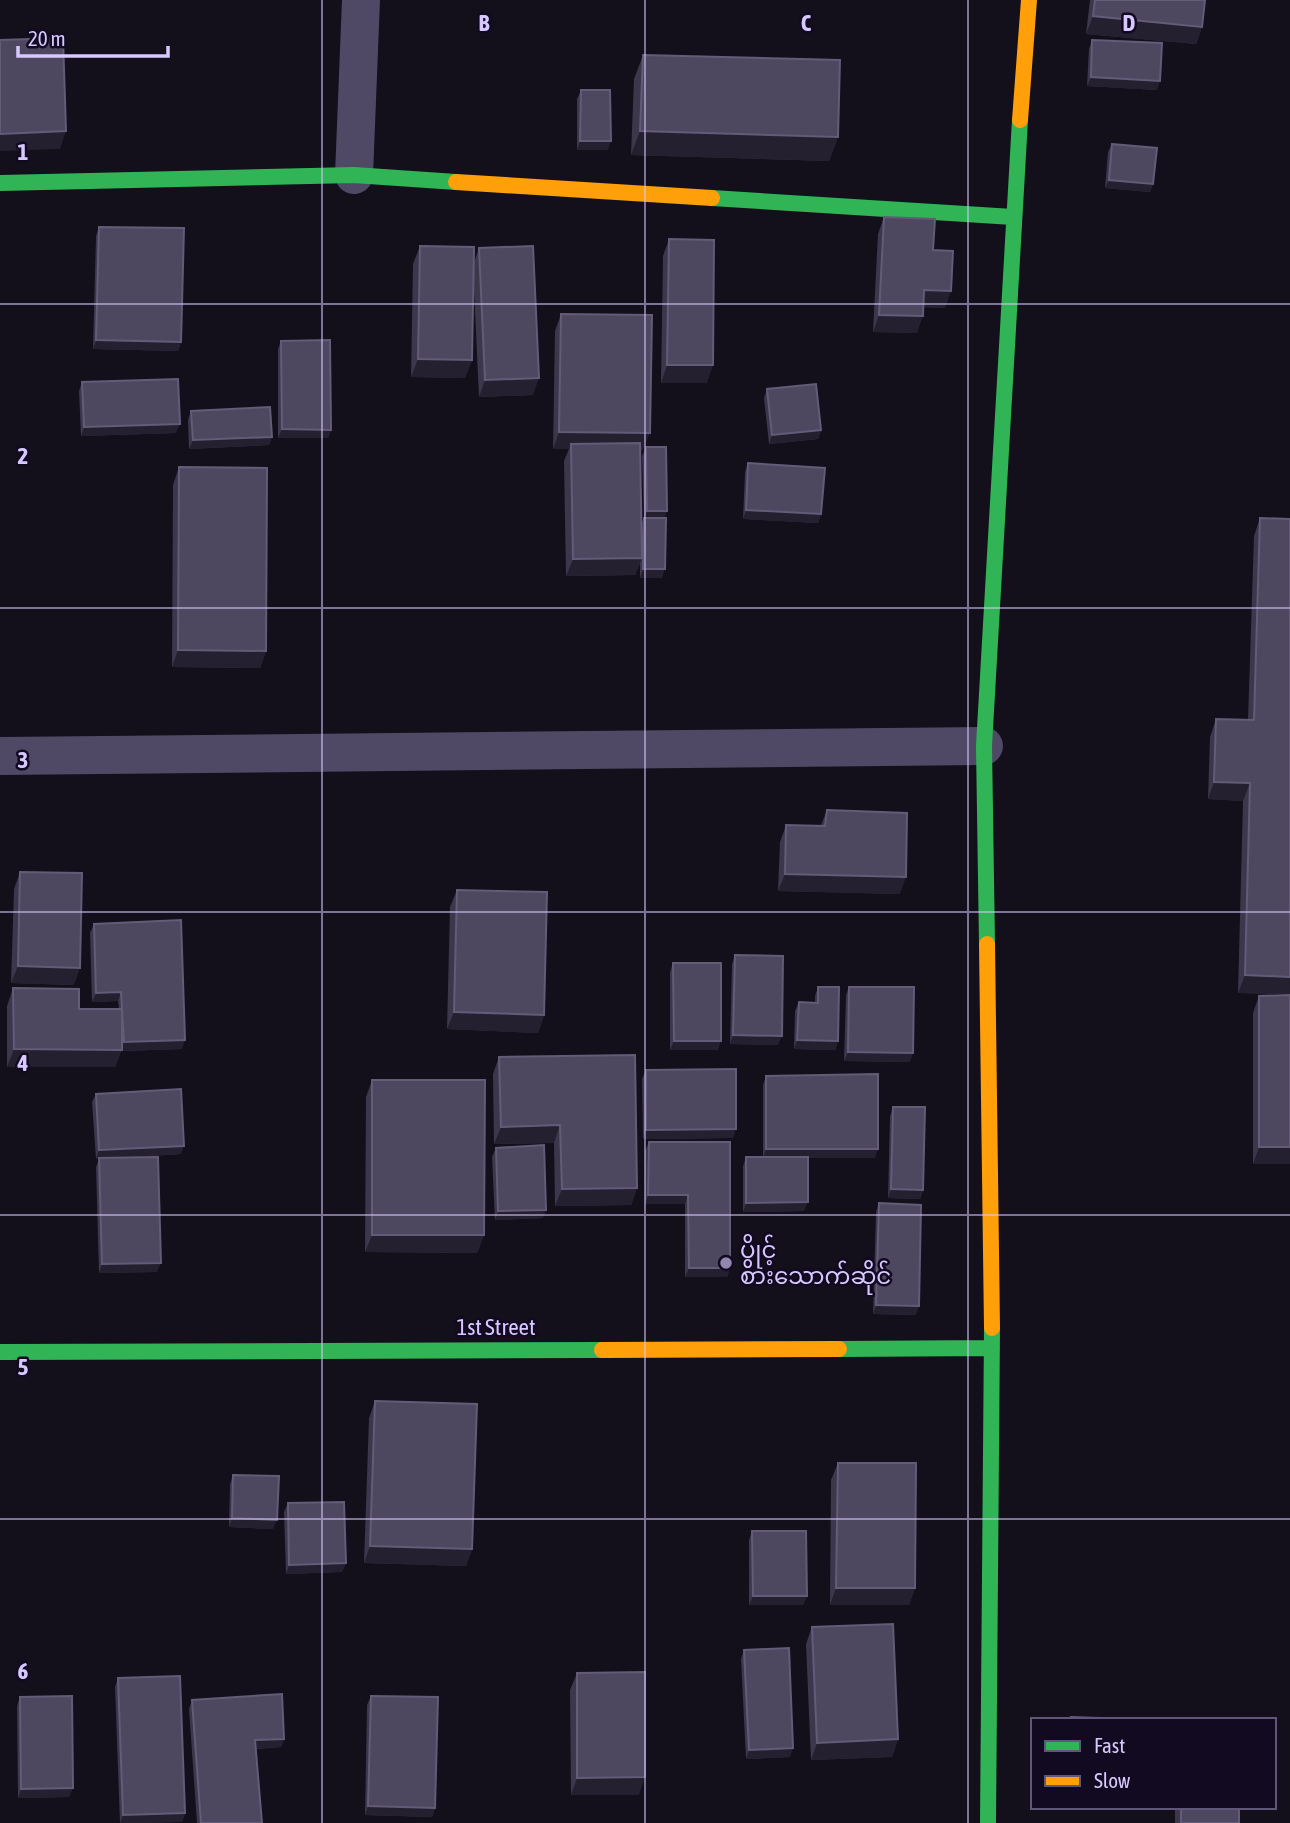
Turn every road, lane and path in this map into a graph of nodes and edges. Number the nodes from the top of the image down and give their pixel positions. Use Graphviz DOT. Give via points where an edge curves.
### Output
graph roads {
  1 [pos="362,0"];
  2 [pos="1028,0"];
  3 [pos="354,175"];
  4 [pos="0,183"];
  5 [pos="1013,216"];
  6 [pos="984,746"];
  7 [pos="0,756"];
  8 [pos="992,1348"];
  9 [pos="0,1352"];
  10 [pos="988,1823"];
  1 -- 3 [label="street"];
  2 -- 5 [label="street"];
  3 -- 4 [label="street"];
  3 -- 5 [label="street"];
  5 -- 6 [label="street"];
  6 -- 7 [label="street"];
  6 -- 8 [label="street"];
  8 -- 9 [label="street, 1st Street"];
  8 -- 10 [label="street"];
}
